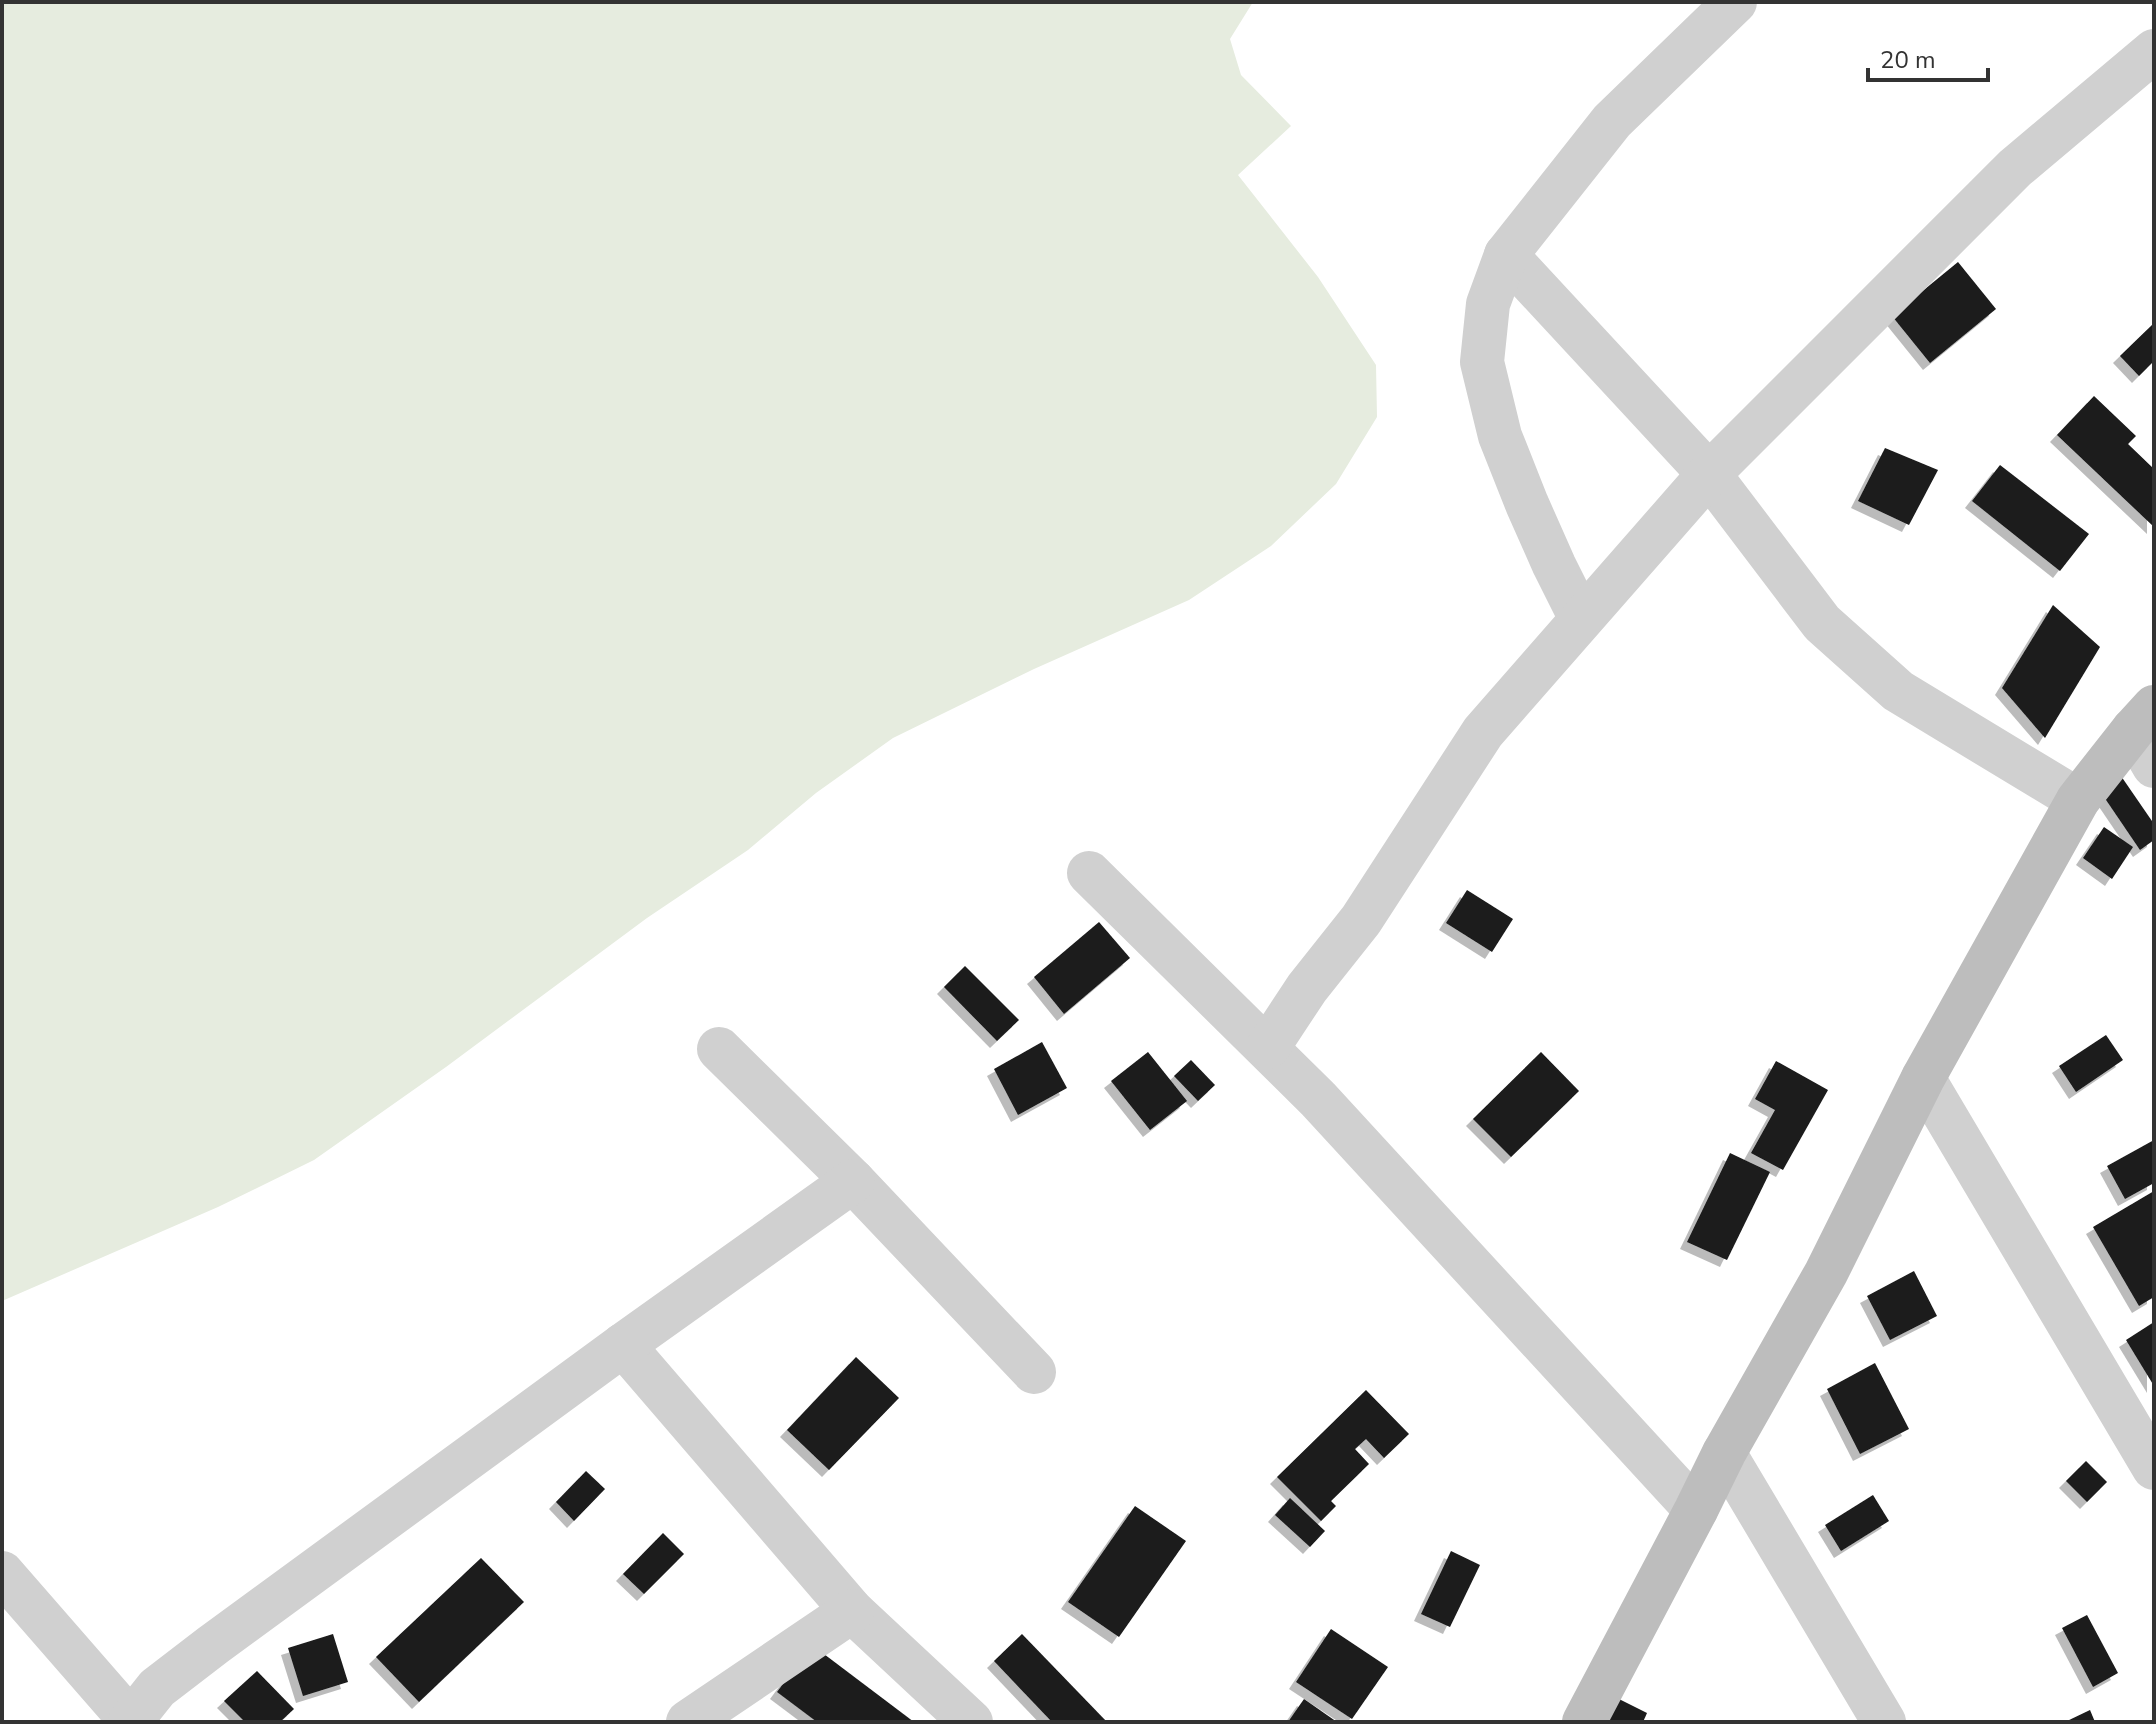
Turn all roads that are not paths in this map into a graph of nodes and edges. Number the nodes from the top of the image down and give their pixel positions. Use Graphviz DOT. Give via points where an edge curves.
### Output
graph roads {
  1 [pos="1735,2"];
  2 [pos="2154,51"];
  3 [pos="1506,255"];
  4 [pos="1709,474"];
  5 [pos="1581,619"];
  6 [pos="2147,734"];
  7 [pos="2078,800"];
  8 [pos="1089,873"];
  9 [pos="1268,1047"];
  10 [pos="719,1049"];
  11 [pos="1923,1078"];
  12 [pos="853,1181"];
  13 [pos="623,1345"];
  14 [pos="1034,1372"];
  15 [pos="1724,1453"];
  16 [pos="2154,1468"];
  17 [pos="1696,1510"];
  18 [pos="2,1573"];
  19 [pos="852,1611"];
  20 [pos="131,1722"];
  21 [pos="688,1722"];
  22 [pos="971,1722"];
  23 [pos="1584,1722"];
  24 [pos="1884,1722"];
  1 -- 3 [label="street" via="1612,121"];
  2 -- 4 [label="street" via="2015,168"];
  3 -- 4 [label="street"];
  3 -- 5 [label="street" via="1488,304 1482,362 1500,436"];
  4 -- 5 [label="street"];
  4 -- 7 [label="street" via="1822,623 1898,691"];
  5 -- 9 [label="street" via="1483,732 1361,920"];
  6 -- 7 [label="main road"];
  7 -- 11 [label="main road"];
  8 -- 9 [label="street"];
  9 -- 17 [label="street"];
  10 -- 12 [label="street"];
  11 -- 15 [label="main road" via="1826,1273"];
  11 -- 16 [label="street"];
  12 -- 13 [label="street"];
  12 -- 14 [label="street"];
  13 -- 19 [label="street"];
  13 -- 20 [label="street" via="213,1645 157,1688"];
  15 -- 17 [label="main road"];
  15 -- 24 [label="street"];
  17 -- 23 [label="main road"];
  18 -- 20 [label="street"];
  19 -- 21 [label="street"];
  19 -- 22 [label="street"];
}
